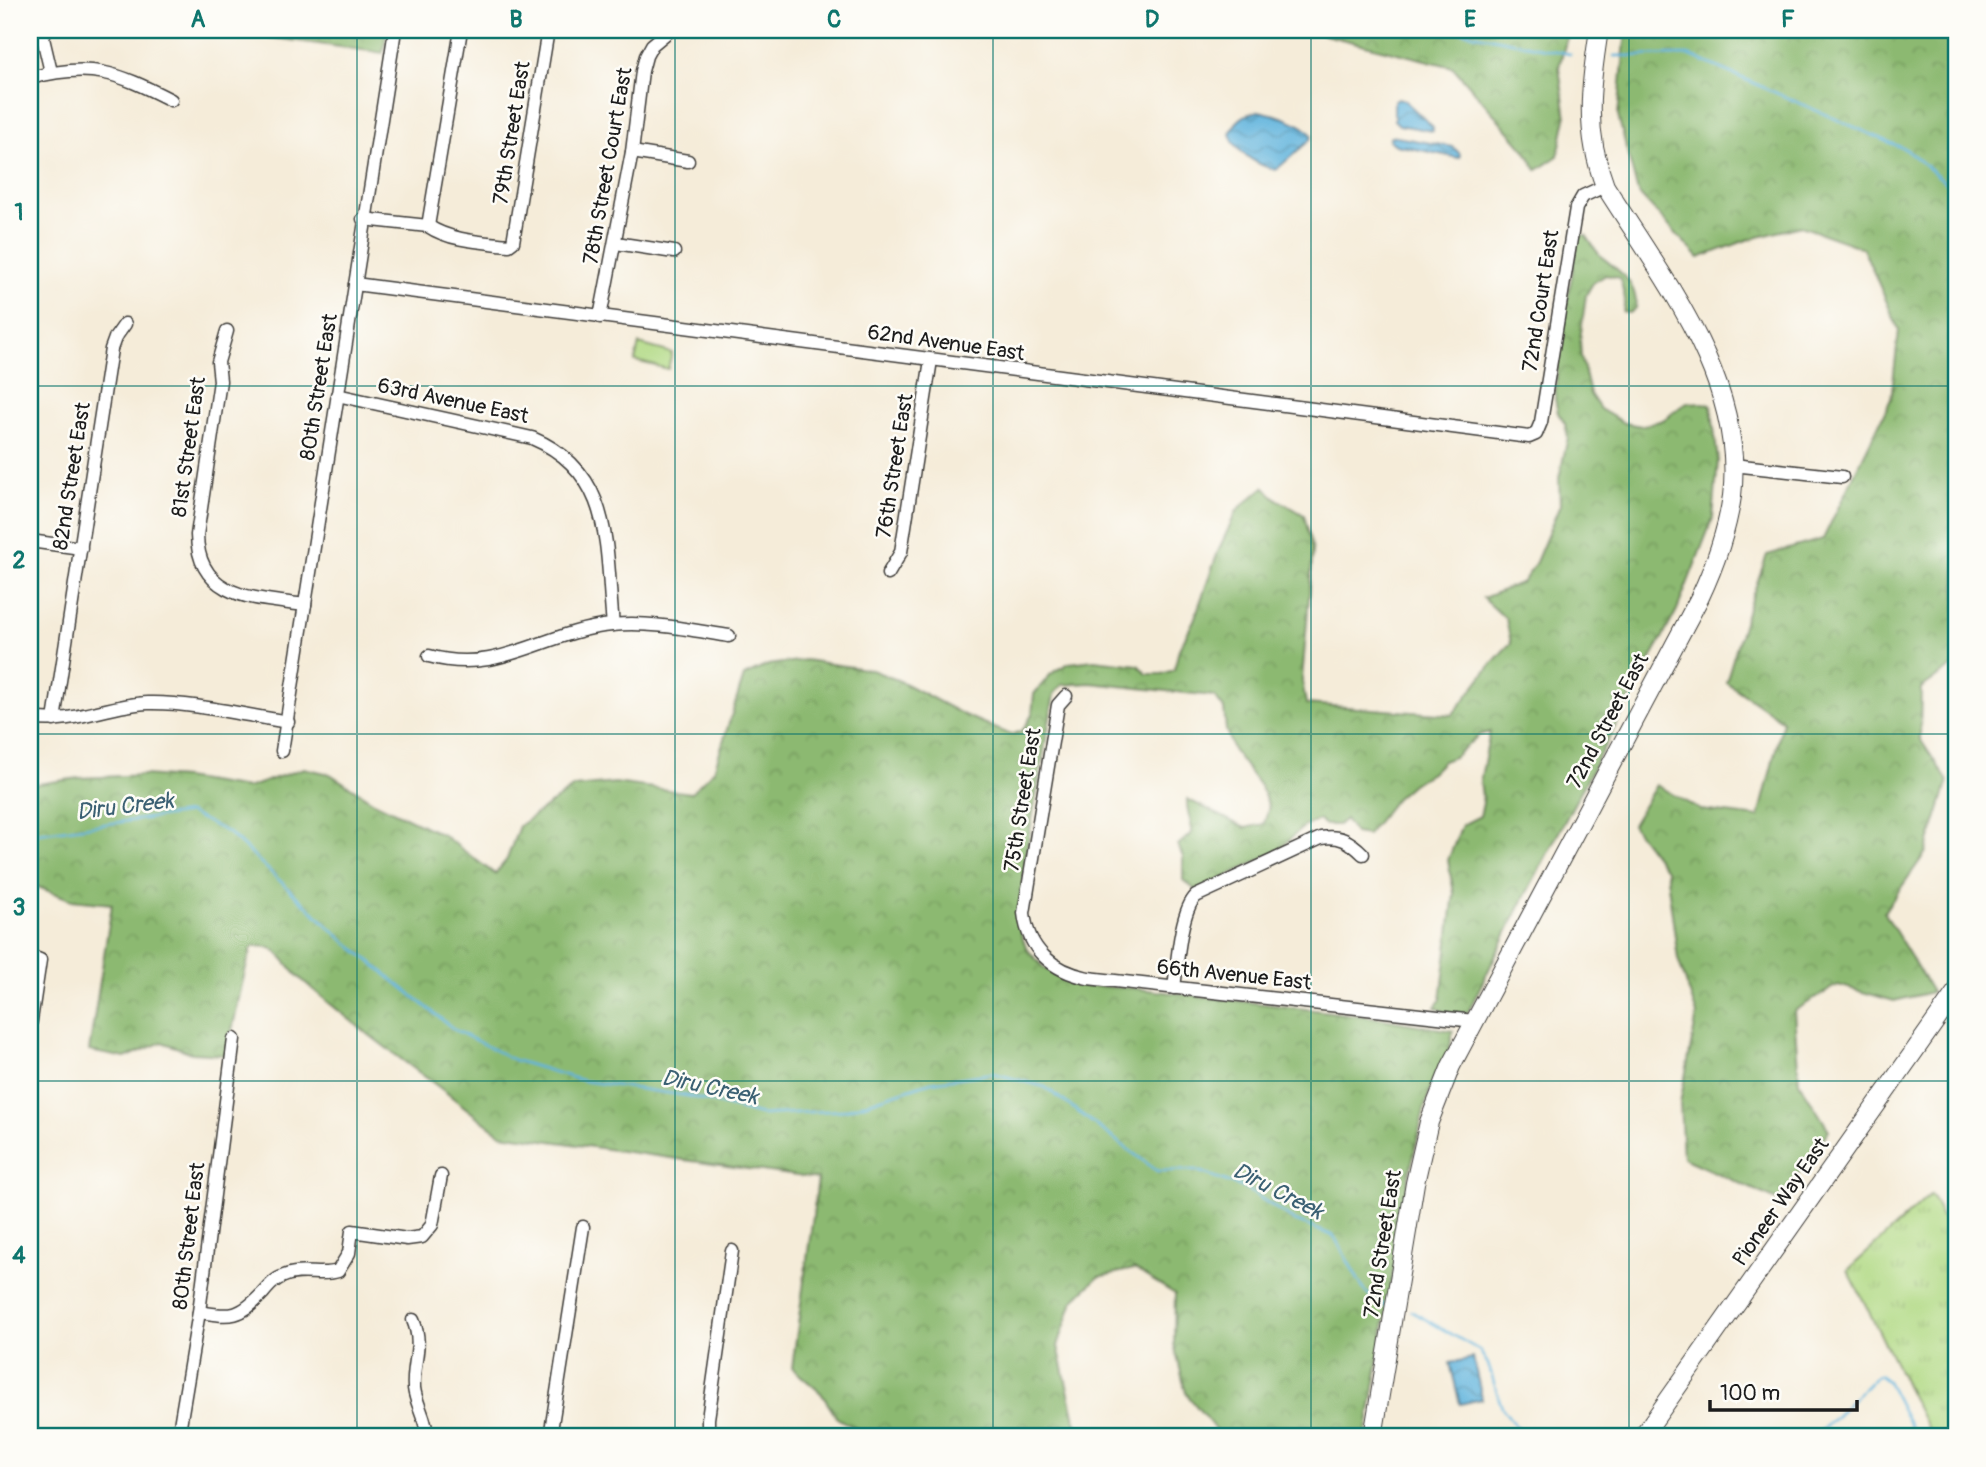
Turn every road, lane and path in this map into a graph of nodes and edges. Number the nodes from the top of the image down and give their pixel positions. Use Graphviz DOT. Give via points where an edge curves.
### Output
graph roads {
  1 [pos="41,30"];
  2 [pos="395,30"];
  3 [pos="461,30"];
  4 [pos="548,30"];
  5 [pos="670,30"];
  6 [pos="1599,30"];
  7 [pos="51,72"];
  8 [pos="30,78"];
  9 [pos="171,100"];
  10 [pos="632,152"];
  11 [pos="688,160"];
  12 [pos="1605,186"];
  13 [pos="363,219"];
  14 [pos="428,226"];
  15 [pos="616,243"];
  16 [pos="674,252"];
  17 [pos="355,284"];
  18 [pos="600,317"];
  19 [pos="125,324"];
  20 [pos="228,331"];
  21 [pos="931,360"];
  22 [pos="337,395"];
  23 [pos="1533,436"];
  24 [pos="1733,465"];
  25 [pos="1842,477"];
  26 [pos="30,541"];
  27 [pos="81,548"];
  28 [pos="888,574"];
  29 [pos="305,605"];
  30 [pos="613,625"];
  31 [pos="729,636"];
  32 [pos="429,656"];
  33 [pos="1066,696"];
  34 [pos="30,718"];
  35 [pos="54,720"];
  36 [pos="288,722"];
  37 [pos="282,751"];
  38 [pos="1363,854"];
  39 [pos="1024,914"];
  40 [pos="35,958"];
  41 [pos="1174,988"];
  42 [pos="1956,992"];
  43 [pos="1474,1021"];
  44 [pos="30,1027"];
  45 [pos="234,1039"];
  46 [pos="441,1177"];
  47 [pos="583,1227"];
  48 [pos="732,1251"];
  49 [pos="200,1312"];
  50 [pos="412,1320"];
  51 [pos="178,1437"];
  52 [pos="427,1437"];
  53 [pos="550,1437"];
  54 [pos="708,1437"];
  55 [pos="1373,1437"];
  56 [pos="1642,1437"];
  1 -- 7 [label="street"];
  2 -- 13 [label="street, 80th Street East"];
  3 -- 14 [label="street"];
  4 -- 14 [label="street, 79th Street East" via="513,242 451,236"];
  5 -- 10 [label="street, 78th Street Court East" via="646,55"];
  6 -- 12 [label="main road, 72nd Street East" via="1590,112 1592,141"];
  7 -- 8 [label="street"];
  7 -- 9 [label="street" via="108,73"];
  10 -- 11 [label="street"];
  10 -- 15 [label="street, 78th Street Court East"];
  12 -- 23 [label="street, 72nd Court East" via="1583,196 1576,208 1541,422"];
  12 -- 24 [label="main road, 72nd Street East" via="1705,352 1724,405"];
  13 -- 14 [label="street"];
  13 -- 17 [label="street, 80th Street East"];
  15 -- 16 [label="street"];
  15 -- 18 [label="street, 78th Street Court East"];
  17 -- 18 [label="street, 62nd Avenue East"];
  17 -- 22 [label="street, 80th Street East"];
  18 -- 21 [label="street, 62nd Avenue East"];
  19 -- 27 [label="street, 82nd Street East" via="111,349"];
  20 -- 29 [label="street, 81st Street East" via="218,362 220,382 197,535 199,555 213,580 229,591"];
  21 -- 23 [label="street, 62nd Avenue East" via="1512,437"];
  21 -- 28 [label="street, 76th Street East" via="901,552"];
  22 -- 29 [label="street, 80th Street East"];
  22 -- 30 [label="street, 63rd Avenue East" via="532,438 557,452 588,481 596,498"];
  24 -- 25 [label="street"];
  24 -- 43 [label="main road, 72nd Street East" via="1727,524 1700,597"];
  26 -- 27 [label="street"];
  27 -- 35 [label="street, 82nd Street East"];
  29 -- 36 [label="street, 80th Street East"];
  30 -- 31 [label="street" via="662,626"];
  30 -- 32 [label="street" via="577,631 489,661 450,662"];
  33 -- 39 [label="street, 75th Street East" via="1058,705"];
  34 -- 35 [label="street"];
  35 -- 36 [label="street" via="146,703"];
  36 -- 37 [label="street, 80th Street East"];
  38 -- 41 [label="street" via="1348,840 1321,838 1196,896 1185,917"];
  39 -- 41 [label="street, 66th Avenue East" via="1035,947 1061,969 1087,978"];
  40 -- 44 [label="street"];
  41 -- 43 [label="street, 66th Avenue East"];
  42 -- 56 [label="main road, Pioneer Way East"];
  43 -- 55 [label="main road, 72nd Street East" via="1435,1102 1423,1142"];
  45 -- 49 [label="street, 80th Street East"];
  46 -- 49 [label="street" via="432,1225 422,1237 352,1231 349,1253 338,1270 283,1276 236,1315"];
  47 -- 53 [label="street"];
  48 -- 54 [label="street"];
  49 -- 51 [label="street, 80th Street East"];
  50 -- 52 [label="street" via="419,1343 415,1389"];
}
